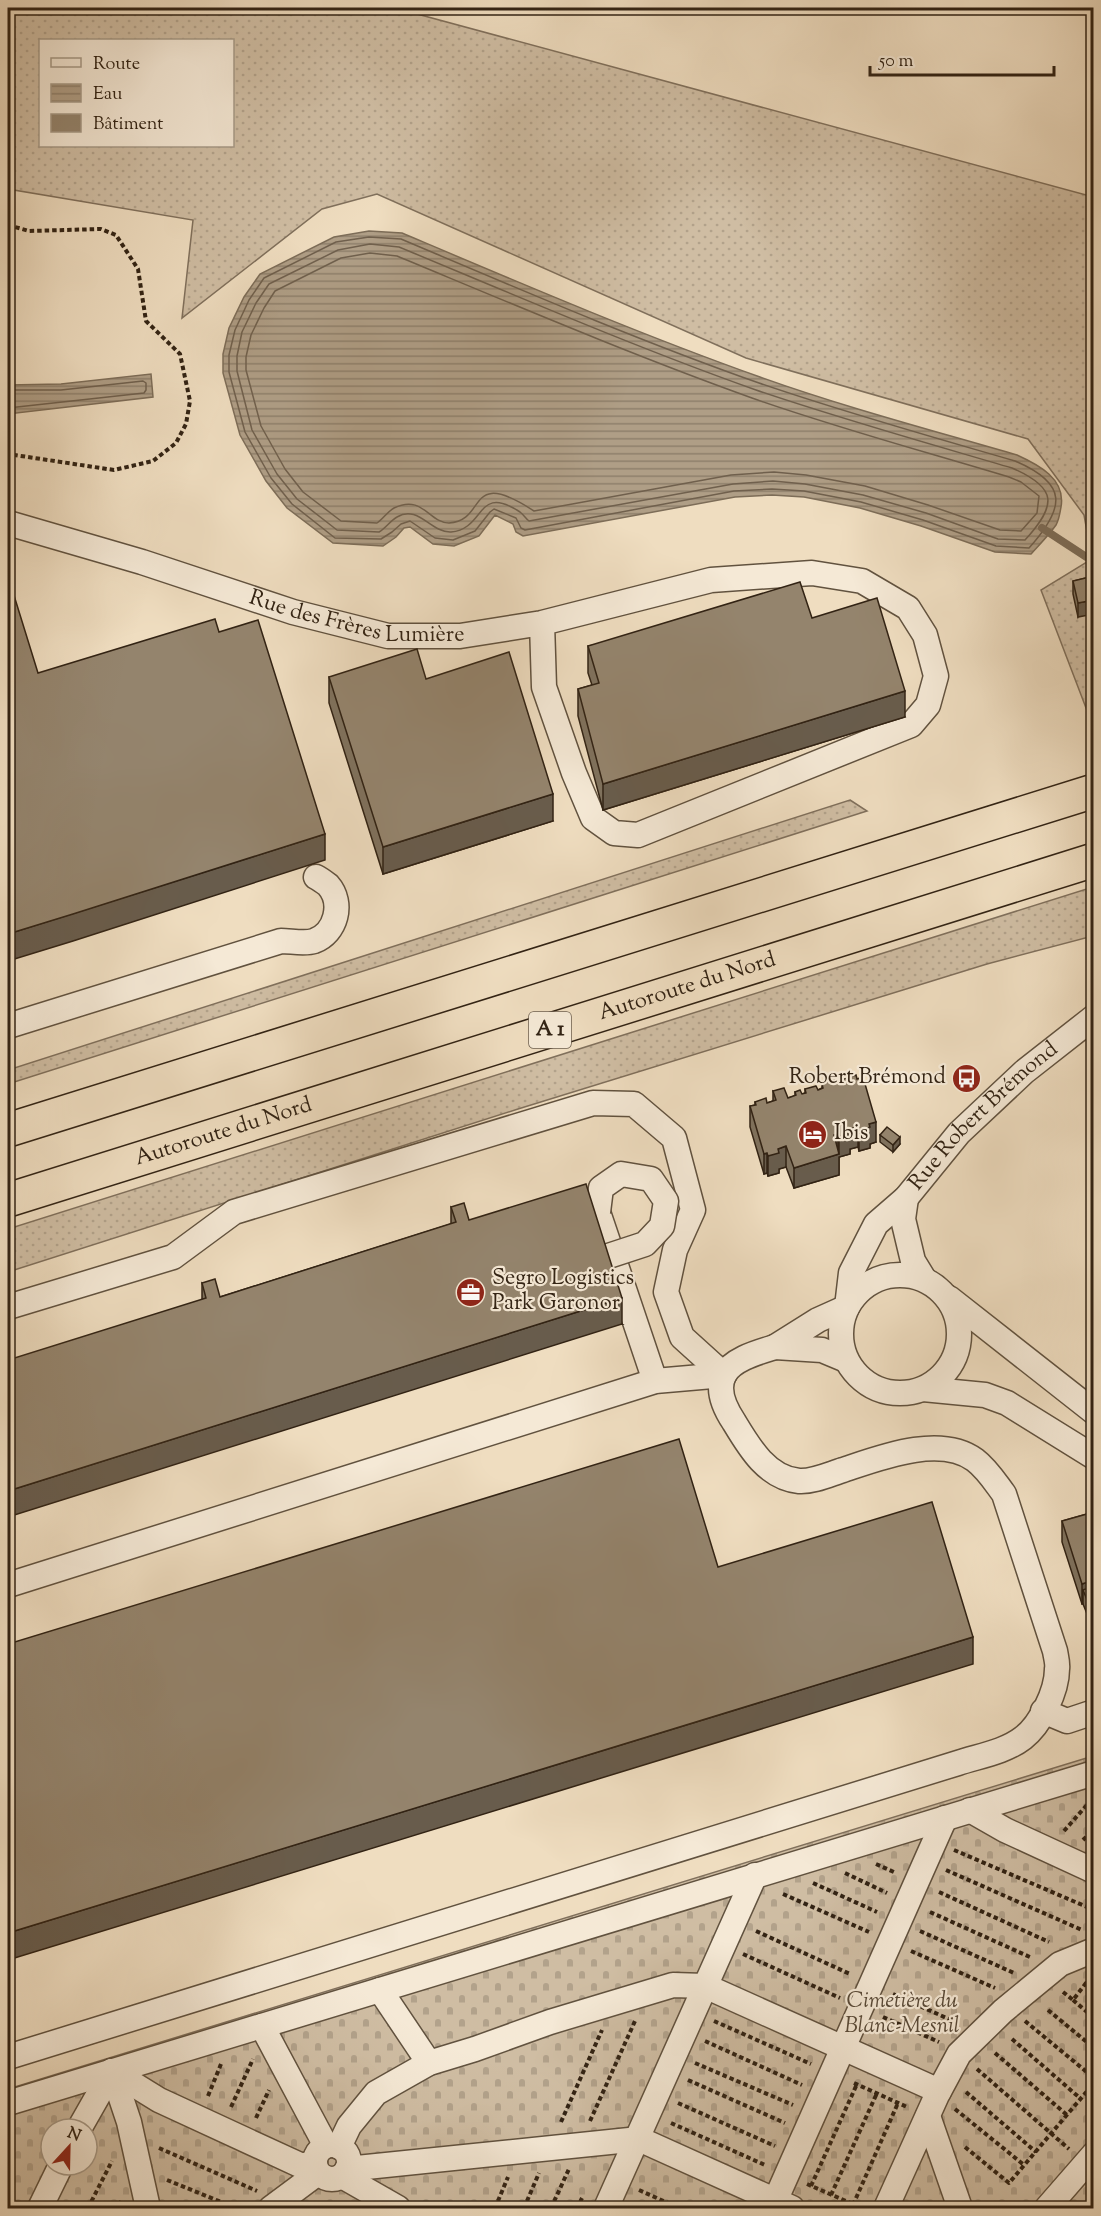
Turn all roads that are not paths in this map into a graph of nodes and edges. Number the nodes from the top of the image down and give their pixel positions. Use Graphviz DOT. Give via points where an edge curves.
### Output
graph roads {
  1 [pos="8,523"];
  2 [pos="542,623"];
  3 [pos="1094,791"];
  4 [pos="1094,860"];
  5 [pos="316,877"];
  6 [pos="1094,1017"];
  7 [pos="8,1026"];
  8 [pos="8,1130"];
  9 [pos="906,1198"];
  10 [pos="8,1200"];
  11 [pos="578,1266"];
  12 [pos="924,1279"];
  13 [pos="948,1298"];
  14 [pos="847,1306"];
  15 [pos="8,1307"];
  16 [pos="775,1347"];
  17 [pos="846,1359"];
  18 [pos="724,1375"];
  19 [pos="655,1381"];
  20 [pos="923,1389"];
  21 [pos="1094,1412"];
  22 [pos="1094,1457"];
  23 [pos="8,1585"];
  24 [pos="1043,1712"];
  25 [pos="1094,1712"];
  26 [pos="1094,1773"];
  27 [pos="970,1810"];
  28 [pos="945,1818"];
  29 [pos="1094,1870"];
  30 [pos="755,1875"];
  31 [pos="1086,1945"];
  32 [pos="705,1986"];
  33 [pos="380,1990"];
  34 [pos="263,2029"];
  35 [pos="843,2048"];
  36 [pos="8,2057"];
  37 [pos="429,2063"];
  38 [pos="112,2071"];
  39 [pos="935,2101"];
  40 [pos="8,2103"];
  41 [pos="86,2117"];
  42 [pos="639,2139"];
  43 [pos="331,2162"];
  44 [pos="1091,2163"];
  45 [pos="55,2177"];
  46 [pos="276,2205"];
  47 [pos="780,2206"];
  48 [pos="40,2208"];
  49 [pos="148,2208"];
  50 [pos="396,2208"];
  51 [pos="606,2208"];
  52 [pos="886,2208"];
  53 [pos="960,2208"];
  54 [pos="1047,2208"];
  1 -- 2 [label="street, Rue des Frères Lumière" via="293,612 388,636 460,636"];
  2 -- 2 [label="street, Rue des Frères Lumière" via="711,580 812,573 862,581 908,608 925,635 936,676 928,705 911,725 638,835 614,833 593,818 544,687"];
  3 -- 8 [label="highway"];
  4 -- 10 [label="highway, Autoroute du Nord / A 1"];
  5 -- 7 [label="street" via="329,886 336,902 336,916 329,933 312,942 280,941"];
  6 -- 9 [label="street, Rue Robert Brémond" via="1024,1072 959,1132"];
  9 -- 12 [label="street, Rue Robert Brémond" via="903,1219 914,1261"];
  9 -- 14 [label="street, Rue Robert Brémond" via="876,1224 851,1273"];
  11 -- 19 [label="street, bridge" via="645,1244 662,1226 666,1200 651,1179 621,1174 602,1188 598,1212"];
  12 -- 13 [label="street"];
  12 -- 14 [label="street" via="907,1274 889,1275 857,1292"];
  13 -- 20 [label="street" via="957,1314 958,1350 939,1380"];
  13 -- 21 [label="street"];
  14 -- 16 [label="street"];
  14 -- 17 [label="street" via="841,1324"];
  15 -- 18 [label="street" via="173,1257 234,1212 593,1103 634,1104 674,1138 693,1210 675,1250 666,1292 682,1337"];
  16 -- 17 [label="street" via="822,1350"];
  16 -- 18 [label="street" via="752,1354"];
  17 -- 20 [label="street" via="871,1386 888,1392"];
  18 -- 19 [label="street"];
  18 -- 24 [label="street" via="721,1391 725,1408 755,1456 782,1476 799,1481 816,1478 909,1449 951,1450 973,1458 992,1476 1004,1494 1055,1651 1058,1670"];
  19 -- 23 [label="street"];
  20 -- 22 [label="street" via="986,1395 1007,1403"];
  24 -- 25 [label="street" via="1067,1721"];
  24 -- 36 [label="street" via="1023,1738 1006,1747"];
  26 -- 27 [label="street"];
  27 -- 28 [label="street"];
  27 -- 29 [label="street"];
  28 -- 30 [label="street"];
  28 -- 35 [label="street"];
  30 -- 32 [label="street"];
  30 -- 33 [label="street"];
  31 -- 39 [label="street" via="1060,1964 1017,2014 959,2054"];
  32 -- 35 [label="street"];
  32 -- 37 [label="street" via="673,1985"];
  32 -- 42 [label="street"];
  33 -- 34 [label="street"];
  33 -- 37 [label="street"];
  34 -- 38 [label="street"];
  34 -- 43 [label="street"];
  35 -- 39 [label="street"];
  35 -- 47 [label="street" via="791,2165"];
  37 -- 43 [label="street" via="376,2093 349,2126"];
  38 -- 40 [label="street"];
  38 -- 41 [label="street"];
  38 -- 43 [label="street" via="159,2100 302,2166"];
  38 -- 49 [label="street" via="131,2131"];
  39 -- 52 [label="street"];
  39 -- 53 [label="street"];
  42 -- 43 [label="street" via="519,2151"];
  42 -- 47 [label="street"];
  42 -- 51 [label="street"];
  43 -- 46 [label="street"];
  43 -- 50 [label="street"];
  44 -- 54 [label="street"];
  45 -- 48 [label="street"];
}
